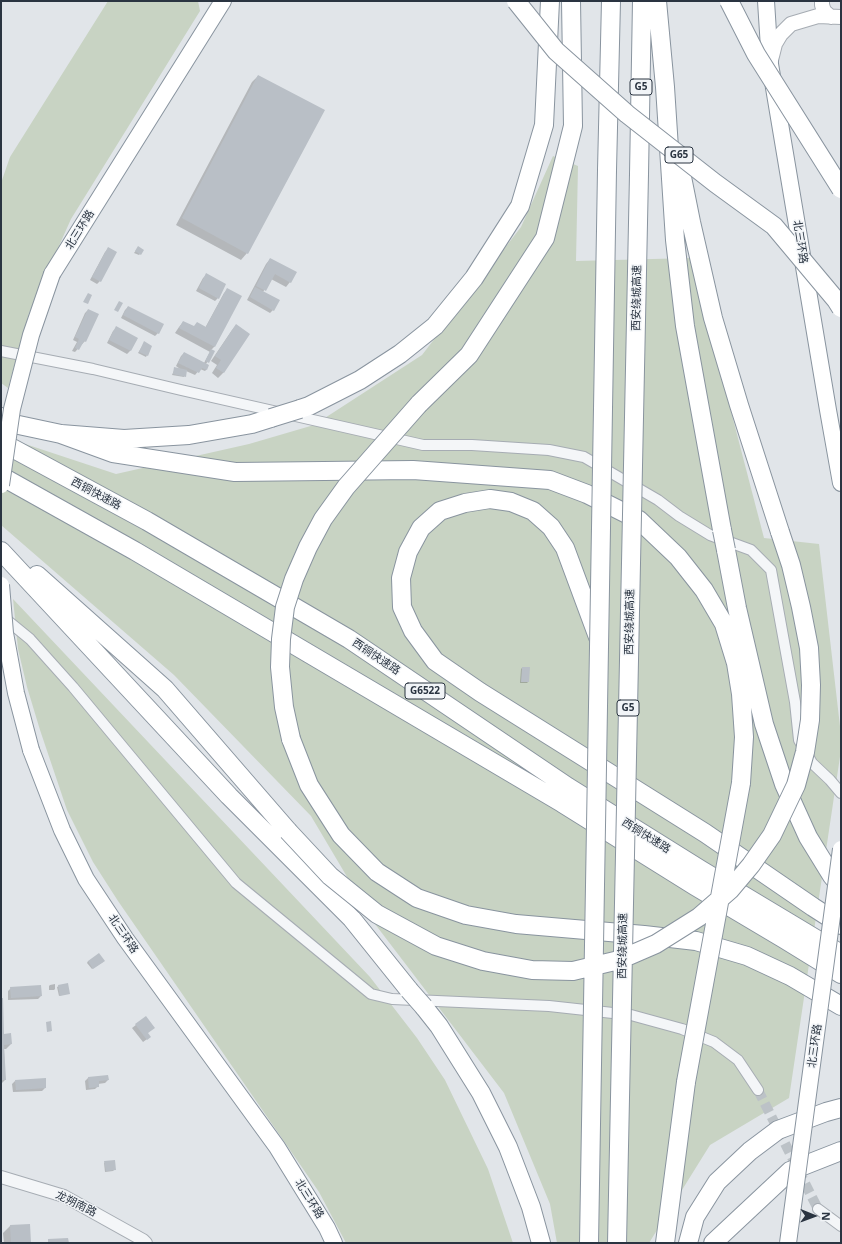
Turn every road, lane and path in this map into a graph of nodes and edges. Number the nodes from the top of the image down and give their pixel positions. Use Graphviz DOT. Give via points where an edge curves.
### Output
graph roads {
  1 [pos="223,1"];
  2 [pos="516,1"];
  3 [pos="550,1"];
  4 [pos="571,1"];
  5 [pos="611,1"];
  6 [pos="642,1"];
  7 [pos="657,1"];
  8 [pos="729,1"];
  9 [pos="766,1"];
  10 [pos="822,1"];
  11 [pos="836,17"];
  12 [pos="770,64"];
  13 [pos="665,87"];
  14 [pos="841,189"];
  15 [pos="841,308"];
  16 [pos="1,351"];
  17 [pos="1,417"];
  18 [pos="61,434"];
  19 [pos="1,442"];
  20 [pos="1,476"];
  21 [pos="841,483"];
  22 [pos="1,485"];
  23 [pos="1,542"];
  24 [pos="1,551"];
  25 [pos="1,585"];
  26 [pos="1,616"];
  27 [pos="598,636"];
  28 [pos="841,793"];
  29 [pos="841,849"];
  30 [pos="841,887"];
  31 [pos="841,925"];
  32 [pos="841,954"];
  33 [pos="841,974"];
  34 [pos="841,1006"];
  35 [pos="758,1090"];
  36 [pos="841,1108"];
  37 [pos="841,1151"];
  38 [pos="1,1177"];
  39 [pos="818,1210"];
  40 [pos="841,1226"];
  41 [pos="146,1243"];
  42 [pos="334,1243"];
  43 [pos="541,1243"];
  44 [pos="589,1243"];
  45 [pos="617,1243"];
  46 [pos="665,1243"];
  47 [pos="688,1243"];
  48 [pos="714,1243"];
  49 [pos="788,1243"];
  1 -- 22 [label="highway, 北三环路, bridge" via="52,274 31,335 12,409"];
  2 -- 15 [label="highway, G65, bridge" via="556,51 627,114 774,226"];
  3 -- 18 [label="highway, bridge" via="544,125 520,206 474,278 435,326 400,354 360,380 309,406 252,424 189,435 124,439"];
  4 -- 34 [label="highway, bridge" via="573,126 544,238 469,355 419,404 346,486 323,519 308,547 285,607 281,639 280,667 284,707 291,739 309,785 341,835 377,872 417,898 466,915 516,924 696,941 747,956 790,976"];
  5 -- 27 [label="highway, bridge"];
  6 -- 45 [label="highway, 西安绕城高速 / G5, bridge"];
  7 -- 13 [label="highway"];
  8 -- 14 [label="highway, bridge" via="756,54"];
  9 -- 12 [label="highway, 北三环路"];
  10 -- 11 [label="main road" via="824,10"];
  11 -- 12 [label="main road" via="818,16 791,24 775,44"];
  12 -- 21 [label="highway, 北三环路"];
  13 -- 23 [label="highway, bridge" via="691,222 713,318 791,565 809,648 811,685 810,720 805,752 796,785 772,835 730,890 699,918 656,944 619,960 573,971 532,970 483,960 436,946 377,914 330,876 165,689"];
  13 -- 30 [label="highway, bridge" via="675,240 685,326 737,608 764,724 784,784 808,837"];
  16 -- 28 [label="street" via="93,369 423,445 549,450 584,457 658,500 710,535 751,550 771,570 795,702 799,740 812,763"];
  17 -- 18 [label="highway" via="14,424"];
  18 -- 46 [label="highway, bridge" via="113,453 235,472 413,470 550,480 587,494 639,520 678,557 704,590 724,624 736,663 744,737 741,783 686,1082"];
  19 -- 32 [label="highway, 西铜快速路 / G6522" via="147,522 349,639 568,787"];
  20 -- 33 [label="highway, 西铜快速路 / G6522" via="142,555 548,795"];
  24 -- 43 [label="highway, bridge" via="229,796 352,919 439,1026 481,1093 508,1147 531,1207"];
  25 -- 42 [label="highway, 北三环路, bridge" via="5,633 16,693 31,750 62,830 86,879 125,938 277,1148"];
  26 -- 35 [label="street" via="30,639 73,687 236,883 371,994 392,999 549,1006 631,1015 682,1028 714,1042 738,1060"];
  27 -- 31 [label="highway" via="565,548 551,527 533,511 511,502 490,498 465,503 440,512 421,528 408,552 401,578 402,607 413,631 435,661 705,833"];
  27 -- 44 [label="highway, bridge"];
  29 -- 49 [label="highway, 北三环路, bridge"];
  36 -- 47 [label="highway" via="778,1130 750,1151 717,1182 695,1217"];
  37 -- 48 [label="highway" via="790,1171"];
  38 -- 41 [label="street, 龙朔南路" via="64,1196"];
  39 -- 40 [label="street"];
}
